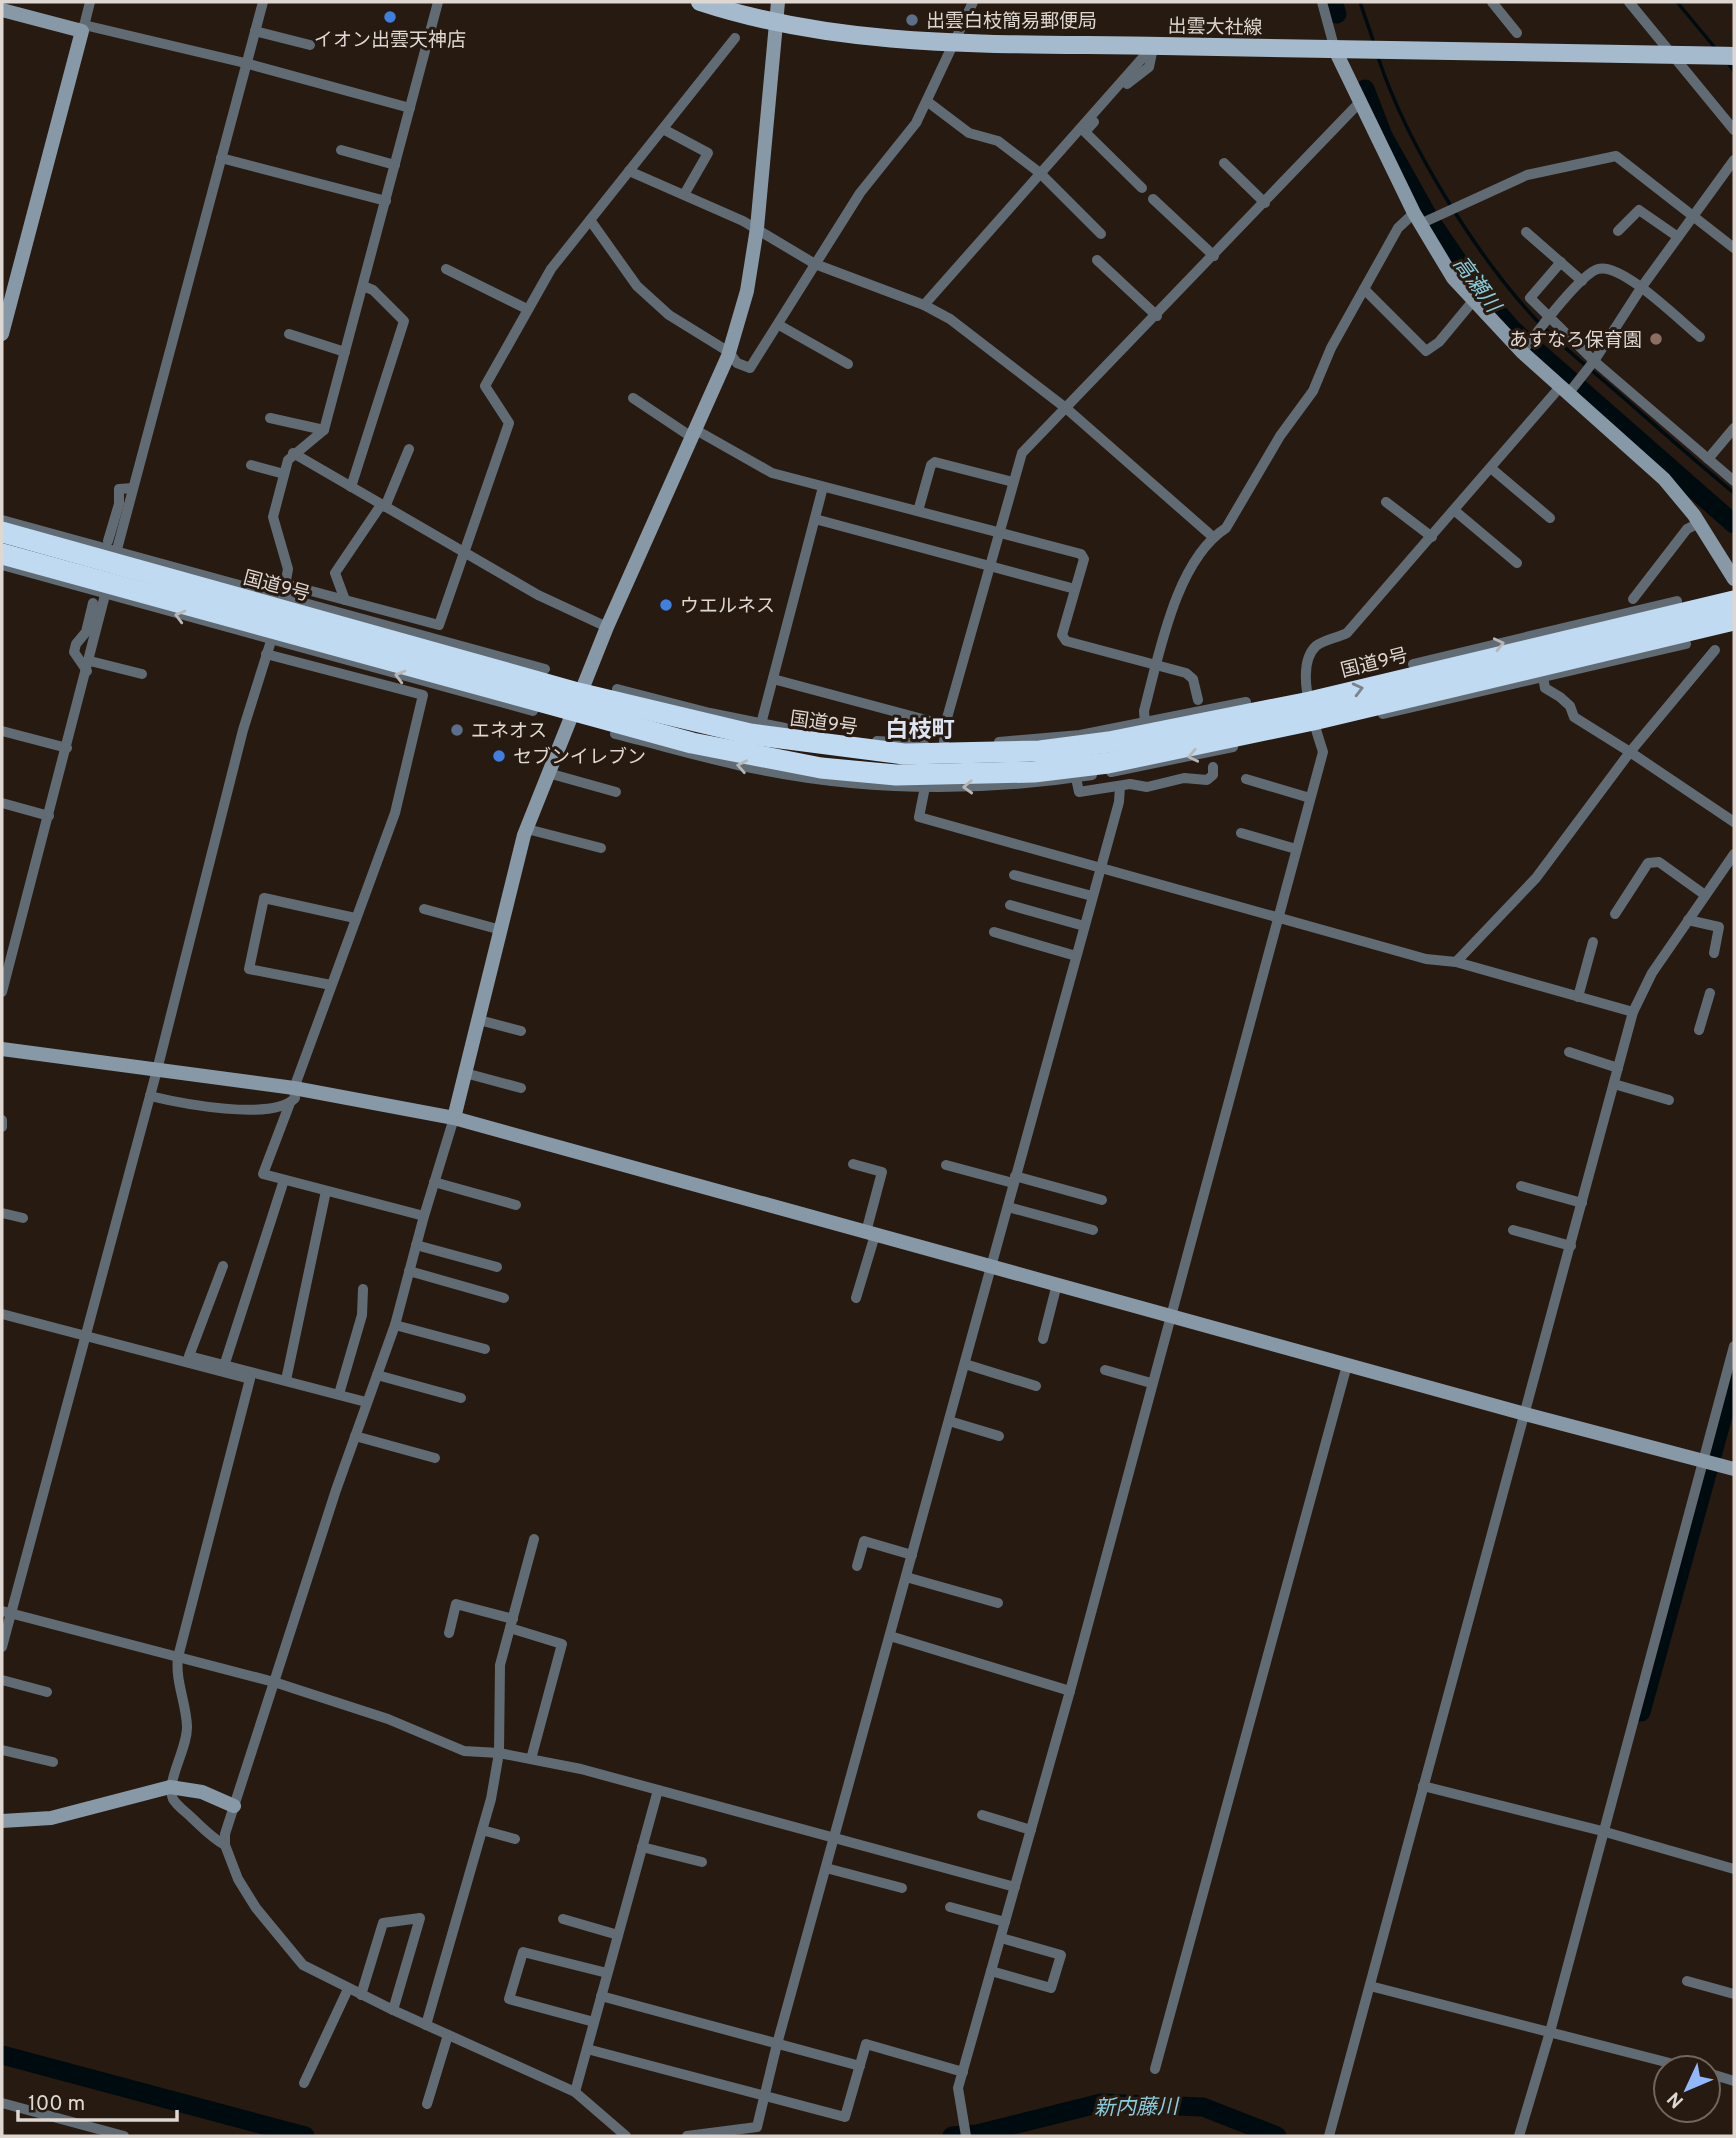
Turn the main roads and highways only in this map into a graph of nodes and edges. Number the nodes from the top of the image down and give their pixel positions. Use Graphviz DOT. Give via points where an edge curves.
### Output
graph roads {
  1 [pos="700,2"];
  2 [pos="1734,56"];
  3 [pos="18,532"];
  4 [pos="2,554"];
  5 [pos="1734,601"];
  6 [pos="1734,620"];
  7 [pos="1623,637"];
  8 [pos="575,703"];
  9 [pos="1311,711"];
  1 -- 2 [label="main road, 出雲大社線" via="748,18 863,38 954,43"];
  3 -- 8 [label="highway, 国道9号" via="451,649"];
  8 -- 4 [label="highway, 国道9号, one-way" via="498,697 127,595"];
  5 -- 7 [label="highway, 国道9号"];
  6 -- 7 [label="highway, 国道9号"];
  7 -- 9 [label="highway, 国道9号" via="1457,691"];
  9 -- 7 [label="highway, 国道9号, one-way" via="1415,669"];
  8 -- 9 [label="highway, 国道9号" via="659,706 750,734 858,750 970,755 1187,720"];
  8 -- 9 [label="highway, 国道9号" via="698,750 821,768 964,776 1108,763 1266,735"];
}
